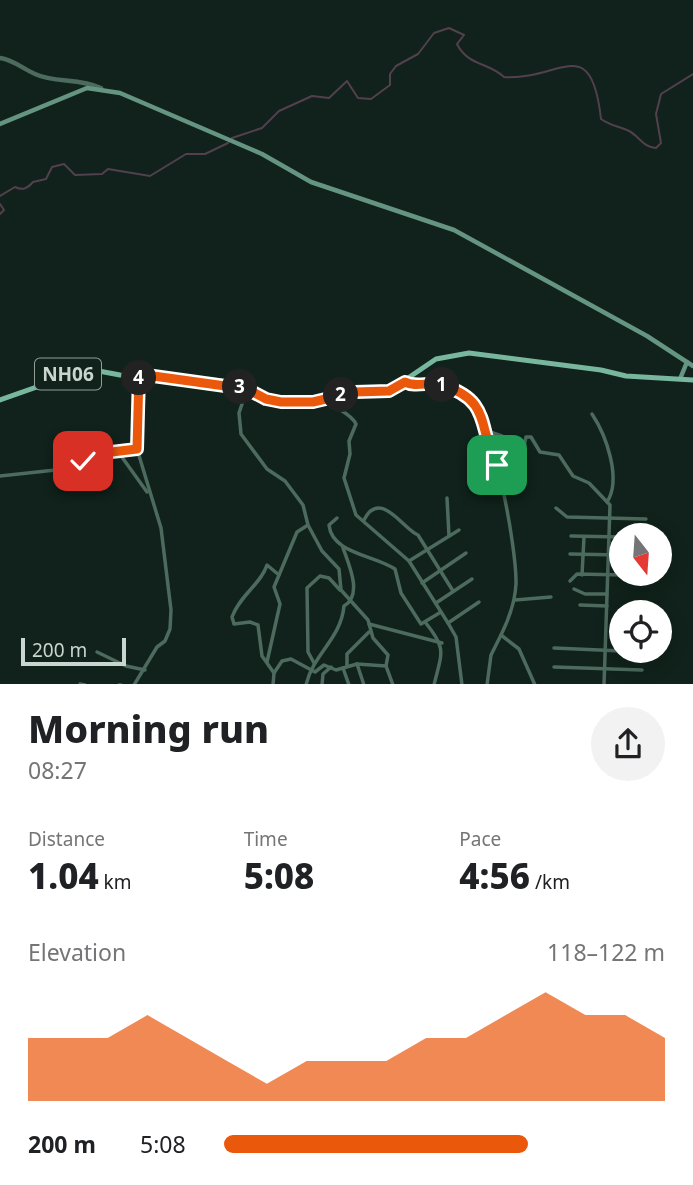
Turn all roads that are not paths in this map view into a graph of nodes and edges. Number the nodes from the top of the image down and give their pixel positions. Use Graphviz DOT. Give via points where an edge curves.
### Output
graph roads {
  1 [pos="0,58"];
  2 [pos="101,88"];
  3 [pos="0,124"];
  4 [pos="687,362"];
  5 [pos="693,366"];
  6 [pos="139,374"];
  7 [pos="680,379"];
  8 [pos="693,380"];
  9 [pos="405,382"];
  10 [pos="247,389"];
  11 [pos="327,399"];
  12 [pos="0,400"];
  13 [pos="592,414"];
  14 [pos="487,431"];
  15 [pos="137,449"];
  16 [pos="119,453"];
  17 [pos="0,476"];
  18 [pos="150,497"];
  19 [pos="447,498"];
  20 [pos="607,502"];
  21 [pos="556,508"];
  22 [pos="337,519"];
  23 [pos="610,519"];
  24 [pos="646,519"];
  25 [pos="365,520"];
  26 [pos="610,523"];
  27 [pos="308,525"];
  28 [pos="459,530"];
  29 [pos="449,536"];
  30 [pos="572,536"];
  31 [pos="584,537"];
  32 [pos="609,538"];
  33 [pos="343,548"];
  34 [pos="427,549"];
  35 [pos="466,553"];
  36 [pos="570,554"];
  37 [pos="583,555"];
  38 [pos="609,556"];
  39 [pos="409,562"];
  40 [pos="441,570"];
  41 [pos="279,575"];
  42 [pos="582,575"];
  43 [pos="608,576"];
  44 [pos="472,579"];
  45 [pos="570,581"];
  46 [pos="422,583"];
  47 [pos="574,589"];
  48 [pos="341,590"];
  49 [pos="453,591"];
  50 [pos="607,594"];
  51 [pos="551,597"];
  52 [pos="514,600"];
  53 [pos="352,602"];
  54 [pos="478,602"];
  55 [pos="436,603"];
  56 [pos="580,605"];
  57 [pos="607,606"];
  58 [pos="442,612"];
  59 [pos="425,622"];
  60 [pos="448,623"];
  61 [pos="369,624"];
  62 [pos="369,632"];
  63 [pos="501,635"];
  64 [pos="442,643"];
  65 [pos="554,648"];
  66 [pos="97,652"];
  67 [pos="606,652"];
  68 [pos="609,652"];
  69 [pos="267,662"];
  70 [pos="314,663"];
  71 [pos="358,664"];
  72 [pos="386,666"];
  73 [pos="331,667"];
  74 [pos="345,667"];
  75 [pos="554,667"];
  76 [pos="145,670"];
  77 [pos="642,670"];
  78 [pos="605,671"];
  79 [pos="310,672"];
  80 [pos="274,673"];
  81 [pos="134,684"];
  82 [pos="273,684"];
  83 [pos="306,684"];
  84 [pos="322,684"];
  85 [pos="349,684"];
  86 [pos="364,684"];
  87 [pos="393,684"];
  88 [pos="434,684"];
  89 [pos="462,684"];
  90 [pos="487,684"];
  91 [pos="535,684"];
  92 [pos="604,684"];
  1 -- 2 [label="street" via="37,75"];
  2 -- 3 [label="main road" via="74,93"];
  2 -- 4 [label="main road" via="230,141 311,182 454,230"];
  4 -- 5 [label="main road"];
  4 -- 7 [label="main road"];
  6 -- 10 [label="main road, NH06"];
  6 -- 12 [label="main road, NH06" via="88,369"];
  6 -- 15 [label="street"];
  7 -- 8 [label="main road, NH06"];
  7 -- 9 [label="main road, NH06" via="638,378 469,353 436,359"];
  9 -- 11 [label="main road, NH06" via="389,391"];
  9 -- 14 [label="street" via="435,383 467,395"];
  10 -- 11 [label="main road, NH06" via="281,402"];
  10 -- 27 [label="street" via="239,413 241,435 267,470 285,481 303,505"];
  11 -- 25 [label="street" via="356,424 344,478 356,515"];
  13 -- 20 [label="street" via="604,431 616,484"];
  14 -- 20 [label="street" via="502,436 506,443 519,439 521,450 526,437 531,437 540,452 559,455 573,476"];
  14 -- 52 [label="street" via="511,535"];
  15 -- 16 [label="street"];
  15 -- 18 [label="street"];
  16 -- 17 [label="street" via="103,453 74,468"];
  16 -- 18 [label="street"];
  18 -- 76 [label="street" via="161,528 171,610 165,641"];
  19 -- 29 [label="street"];
  20 -- 23 [label="street"];
  21 -- 23 [label="street" via="567,517"];
  22 -- 33 [label="street" via="328,529"];
  23 -- 24 [label="street"];
  23 -- 26 [label="street"];
  25 -- 34 [label="street" via="378,508 393,512"];
  25 -- 39 [label="street"];
  27 -- 41 [label="street" via="297,532"];
  27 -- 48 [label="street" via="322,551 339,569"];
  28 -- 29 [label="street"];
  29 -- 34 [label="street"];
  30 -- 31 [label="street"];
  31 -- 32 [label="street"];
  31 -- 37 [label="street"];
  33 -- 53 [label="street" via="355,594"];
  33 -- 59 [label="street" via="395,569 401,593 421,624"];
  34 -- 39 [label="street"];
  34 -- 40 [label="street"];
  35 -- 40 [label="street"];
  36 -- 37 [label="street"];
  37 -- 38 [label="street"];
  37 -- 42 [label="street"];
  38 -- 43 [label="street"];
  39 -- 46 [label="street"];
  40 -- 46 [label="street"];
  40 -- 49 [label="street"];
  41 -- 69 [label="street" via="274,593 280,604"];
  41 -- 69 [label="street" via="267,565 232,617 234,624 258,625"];
  42 -- 43 [label="street"];
  42 -- 45 [label="street"];
  43 -- 50 [label="street"];
  44 -- 49 [label="street"];
  46 -- 55 [label="street"];
  47 -- 50 [label="street"];
  48 -- 53 [label="street"];
  48 -- 70 [label="street" via="320,576 307,588 308,652"];
  49 -- 55 [label="street"];
  50 -- 57 [label="street"];
  51 -- 52 [label="street"];
  52 -- 63 [label="street"];
  53 -- 61 [label="street"];
  53 -- 70 [label="street" via="344,606 331,645"];
  54 -- 60 [label="street"];
  55 -- 58 [label="street"];
  56 -- 57 [label="street"];
  57 -- 67 [label="street"];
  58 -- 59 [label="street"];
  58 -- 60 [label="street"];
  59 -- 64 [label="street"];
  60 -- 89 [label="street" via="456,637"];
  61 -- 62 [label="street"];
  61 -- 64 [label="street"];
  62 -- 72 [label="street" via="388,655"];
  62 -- 74 [label="street" via="347,653"];
  63 -- 90 [label="street" via="491,655"];
  63 -- 91 [label="street" via="519,649"];
  64 -- 88 [label="street"];
  65 -- 67 [label="street"];
  66 -- 76 [label="street"];
  67 -- 68 [label="street"];
  67 -- 78 [label="street"];
  69 -- 80 [label="street"];
  70 -- 79 [label="street"];
  71 -- 72 [label="street"];
  71 -- 74 [label="street"];
  71 -- 86 [label="street"];
  72 -- 87 [label="street"];
  73 -- 74 [label="street"];
  73 -- 79 [label="street" via="324,665"];
  73 -- 84 [label="street" via="323,674"];
  74 -- 85 [label="street"];
  75 -- 78 [label="street"];
  76 -- 81 [label="street"];
  77 -- 78 [label="street"];
  78 -- 92 [label="street"];
  79 -- 80 [label="street" via="291,659"];
  79 -- 83 [label="street"];
  80 -- 82 [label="street"];
}
